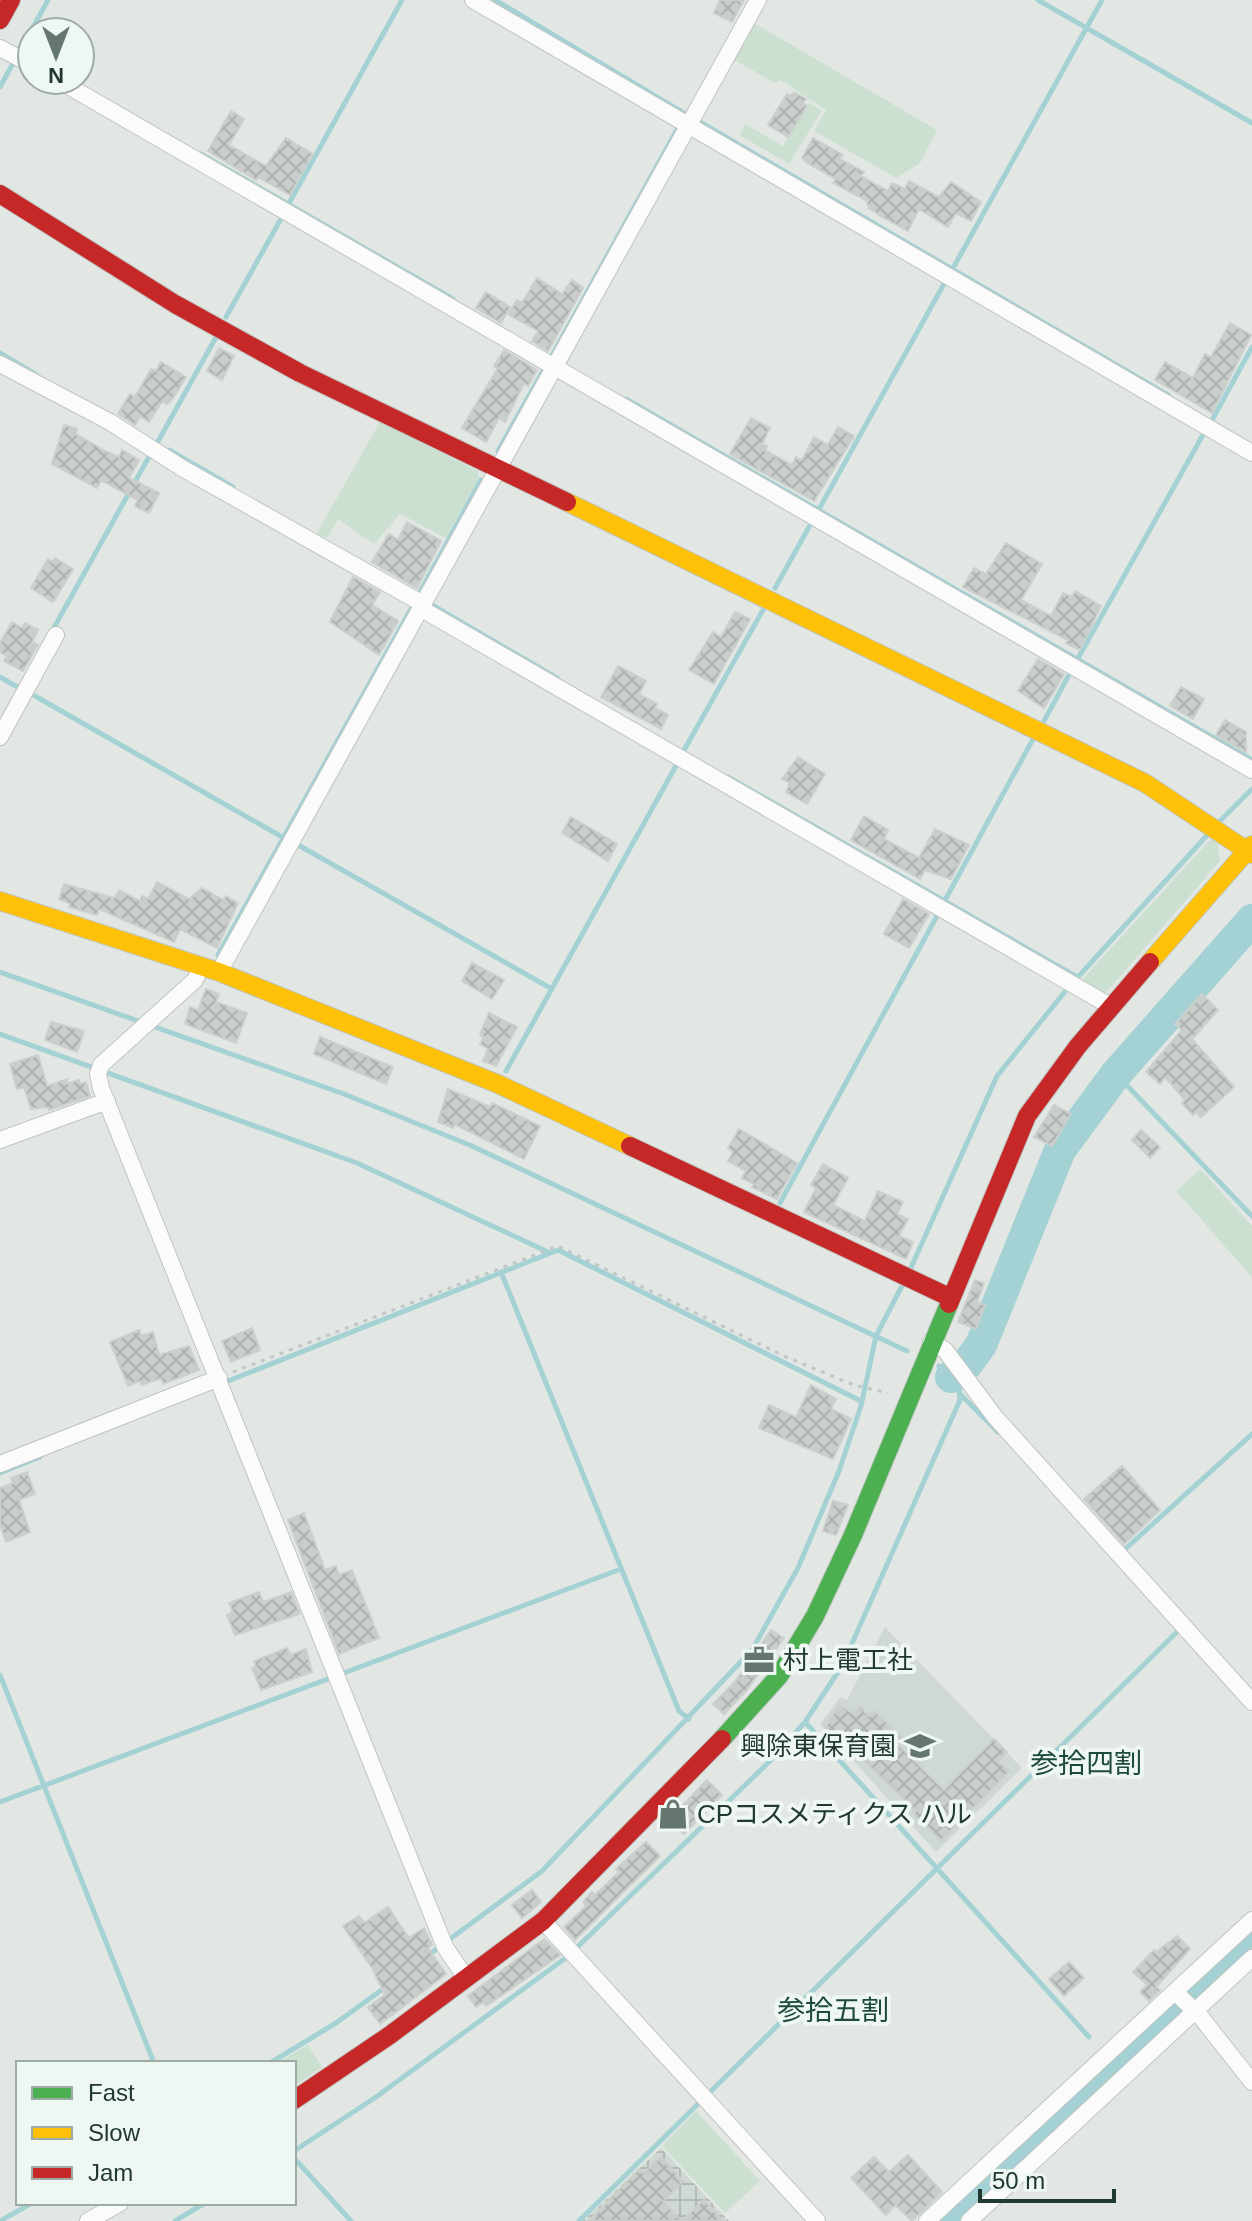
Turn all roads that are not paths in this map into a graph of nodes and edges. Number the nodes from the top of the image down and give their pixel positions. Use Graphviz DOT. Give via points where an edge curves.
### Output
graph roads {
  1 [pos="11,0"];
  2 [pos="473,0"];
  3 [pos="758,0"];
  4 [pos="0,20"];
  5 [pos="86,96"];
  6 [pos="690,124"];
  7 [pos="0,194"];
  8 [pos="0,364"];
  9 [pos="554,367"];
  10 [pos="1252,453"];
  11 [pos="498,469"];
  12 [pos="421,606"];
  13 [pos="56,635"];
  14 [pos="0,737"];
  15 [pos="1252,770"];
  16 [pos="1251,850"];
  17 [pos="0,901"];
  18 [pos="210,970"];
  19 [pos="1112,1007"];
  20 [pos="107,1101"];
  21 [pos="0,1140"];
  22 [pos="949,1297"];
  23 [pos="931,1342"];
  24 [pos="220,1382"];
  25 [pos="0,1464"];
  26 [pos="1252,1702"];
  27 [pos="1252,1920"];
  28 [pos="543,1921"];
  29 [pos="1252,1958"];
  30 [pos="466,1978"];
  31 [pos="1191,2004"];
  32 [pos="1252,2082"];
  33 [pos="296,2099"];
  34 [pos="117,2205"];
  35 [pos="959,2215"];
  36 [pos="92,2220"];
  37 [pos="817,2221"];
  38 [pos="927,2221"];
  1 -- 4 [label="street"];
  2 -- 6 [label="street"];
  3 -- 6 [label="street"];
  5 -- 9 [label="street"];
  6 -- 9 [label="street"];
  6 -- 10 [label="street"];
  7 -- 11 [label="street" via="203,320"];
  8 -- 12 [label="street" via="110,422"];
  9 -- 11 [label="street"];
  9 -- 15 [label="street"];
  11 -- 12 [label="street"];
  11 -- 16 [label="street" via="1145,783"];
  12 -- 18 [label="street"];
  12 -- 19 [label="street"];
  13 -- 14 [label="street"];
  16 -- 19 [label="street"];
  17 -- 18 [label="street"];
  18 -- 20 [label="street" via="100,1069"];
  18 -- 22 [label="street" via="498,1084"];
  19 -- 22 [label="street" via="1027,1116"];
  20 -- 21 [label="street"];
  20 -- 24 [label="street"];
  22 -- 23 [label="street"];
  23 -- 26 [label="street" via="955,1362 995,1417"];
  23 -- 28 [label="street" via="853,1535 790,1659 727,1734"];
  24 -- 25 [label="street"];
  24 -- 30 [label="street" via="443,1942"];
  27 -- 31 [label="street"];
  28 -- 30 [label="street"];
  28 -- 37 [label="street"];
  29 -- 31 [label="street"];
  30 -- 33 [label="street"];
  31 -- 32 [label="street"];
  31 -- 35 [label="street"];
  31 -- 35 [label="street"];
  34 -- 36 [label="street"];
  35 -- 38 [label="street"];
}
